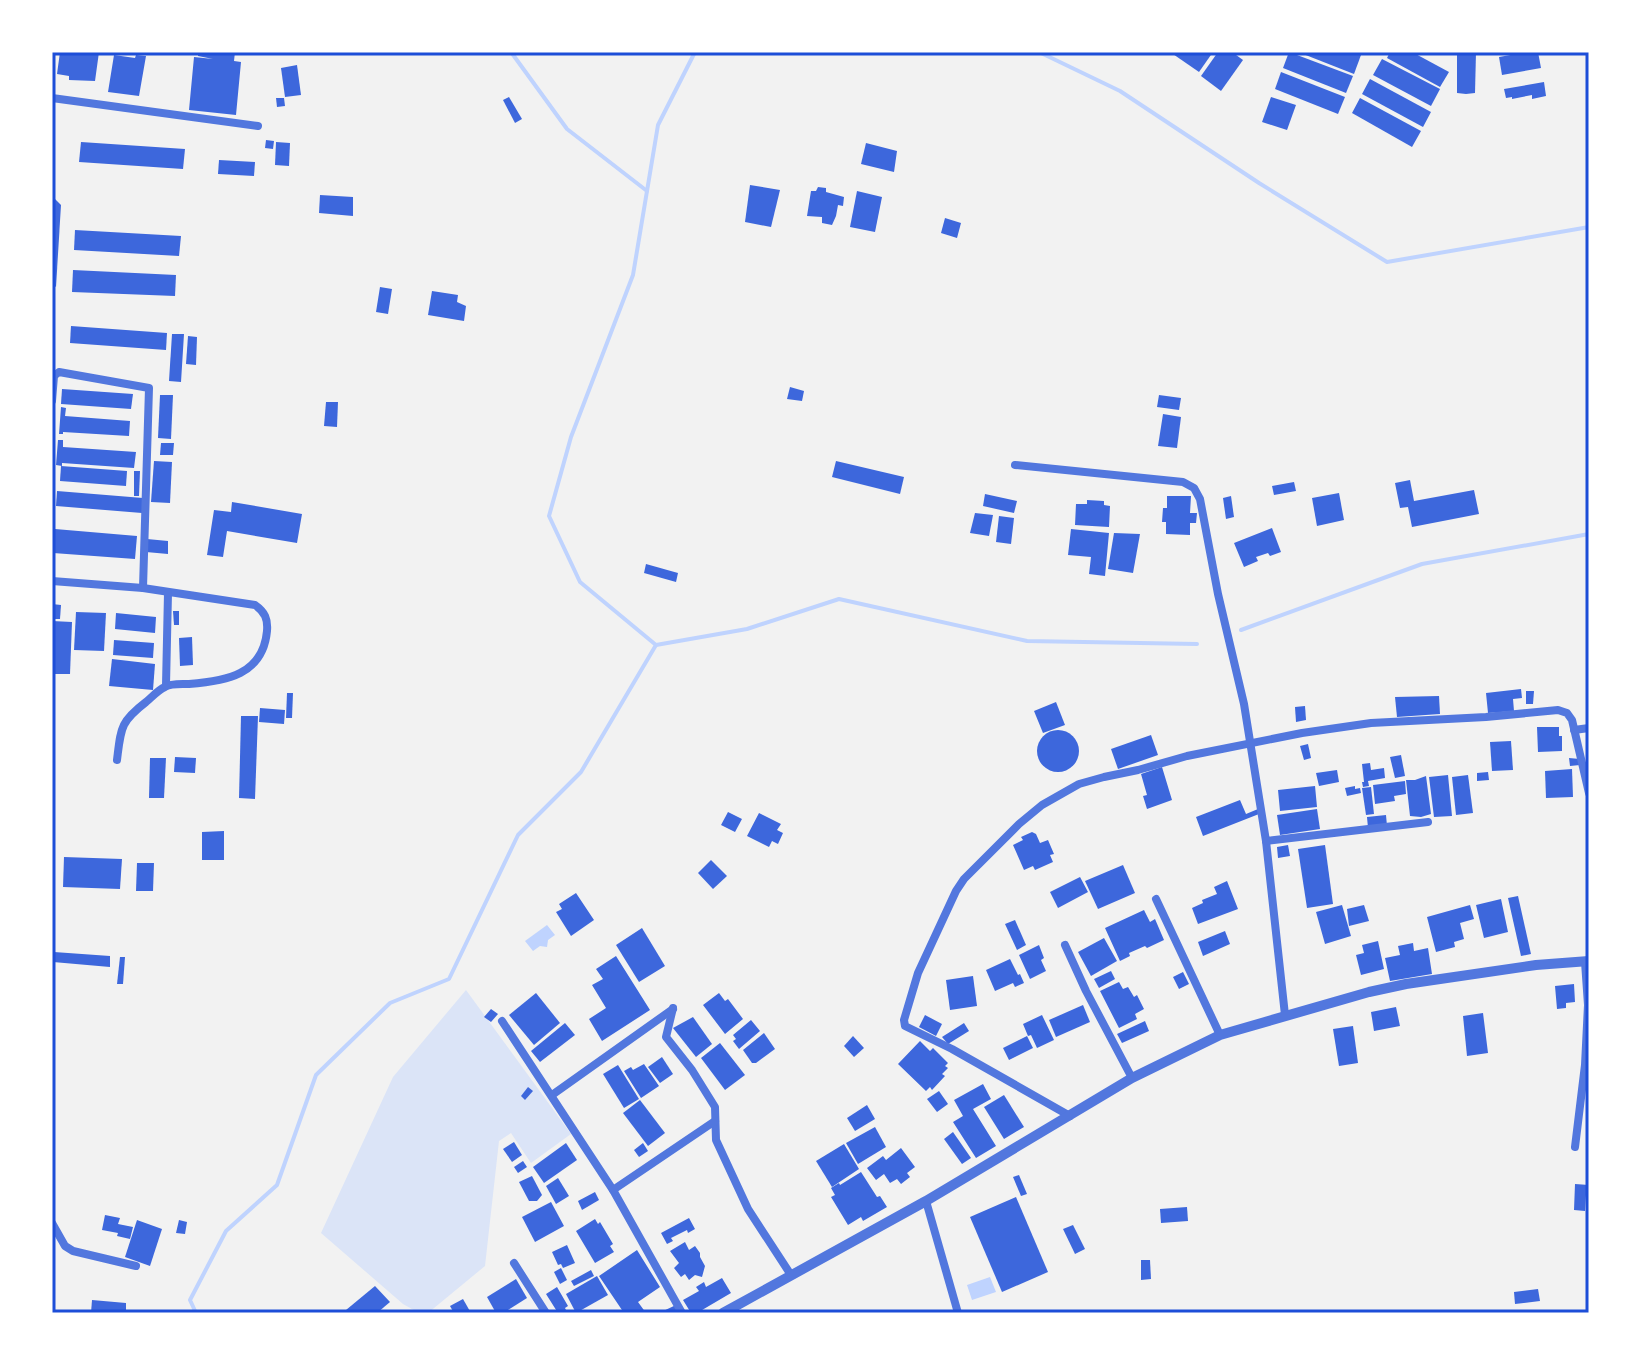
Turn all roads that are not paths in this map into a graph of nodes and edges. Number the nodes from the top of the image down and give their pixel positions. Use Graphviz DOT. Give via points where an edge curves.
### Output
graph roads {
  1 [pos="52,98"];
  2 [pos="258,126"];
  3 [pos="52,401"];
  4 [pos="1015,465"];
  5 [pos="52,581"];
  6 [pos="143,588"];
  7 [pos="168,593"];
  8 [pos="166,685"];
  9 [pos="1589,728"];
  10 [pos="1574,730"];
  11 [pos="1250,742"];
  12 [pos="117,760"];
  13 [pos="1589,793"];
  14 [pos="1428,822"];
  15 [pos="1266,841"];
  16 [pos="1156,899"];
  17 [pos="1065,945"];
  18 [pos="1587,962"];
  19 [pos="1285,1015"];
  20 [pos="502,1021"];
  21 [pos="1220,1035"];
  22 [pos="1132,1078"];
  23 [pos="552,1095"];
  24 [pos="1070,1116"];
  25 [pos="715,1121"];
  26 [pos="1575,1147"];
  27 [pos="613,1190"];
  28 [pos="926,1201"];
  29 [pos="52,1223"];
  30 [pos="514,1263"];
  31 [pos="136,1266"];
  32 [pos="791,1275"];
  33 [pos="546,1313"];
  34 [pos="682,1313"];
  35 [pos="723,1313"];
  36 [pos="958,1313"];
  1 -- 2 [label="street"];
  3 -- 6 [label="street" via="59,372 149,388"];
  4 -- 11 [label="street" via="1183,482 1194,488"];
  5 -- 6 [label="street"];
  6 -- 7 [label="street"];
  7 -- 8 [label="street"];
  7 -- 8 [label="street" via="255,605 265,613 267,634 253,665 237,676"];
  8 -- 12 [label="street" via="126,719"];
  9 -- 10 [label="street"];
  10 -- 11 [label="street" via="1567,713 1558,710 1371,723"];
  10 -- 13 [label="street"];
  11 -- 15 [label="street"];
  11 -- 24 [label="street" via="1063,792 1019,824 964,879 948,906 918,973 905,1026"];
  14 -- 15 [label="street"];
  15 -- 19 [label="street"];
  16 -- 21 [label="street"];
  17 -- 22 [label="street"];
  18 -- 19 [label="street" via="1406,984"];
  18 -- 26 [label="street" via="1586,1051"];
  19 -- 21 [label="street"];
  20 -- 23 [label="street"];
  21 -- 22 [label="street"];
  22 -- 24 [label="street"];
  23 -- 25 [label="street" via="673,1008 666,1037 715,1107"];
  23 -- 27 [label="street"];
  24 -- 28 [label="street"];
  25 -- 27 [label="street"];
  25 -- 32 [label="street" via="716,1140 748,1209"];
  27 -- 34 [label="street"];
  28 -- 32 [label="street"];
  28 -- 36 [label="street"];
  29 -- 31 [label="street" via="73,1251"];
  30 -- 33 [label="street"];
  32 -- 35 [label="street"];
}
